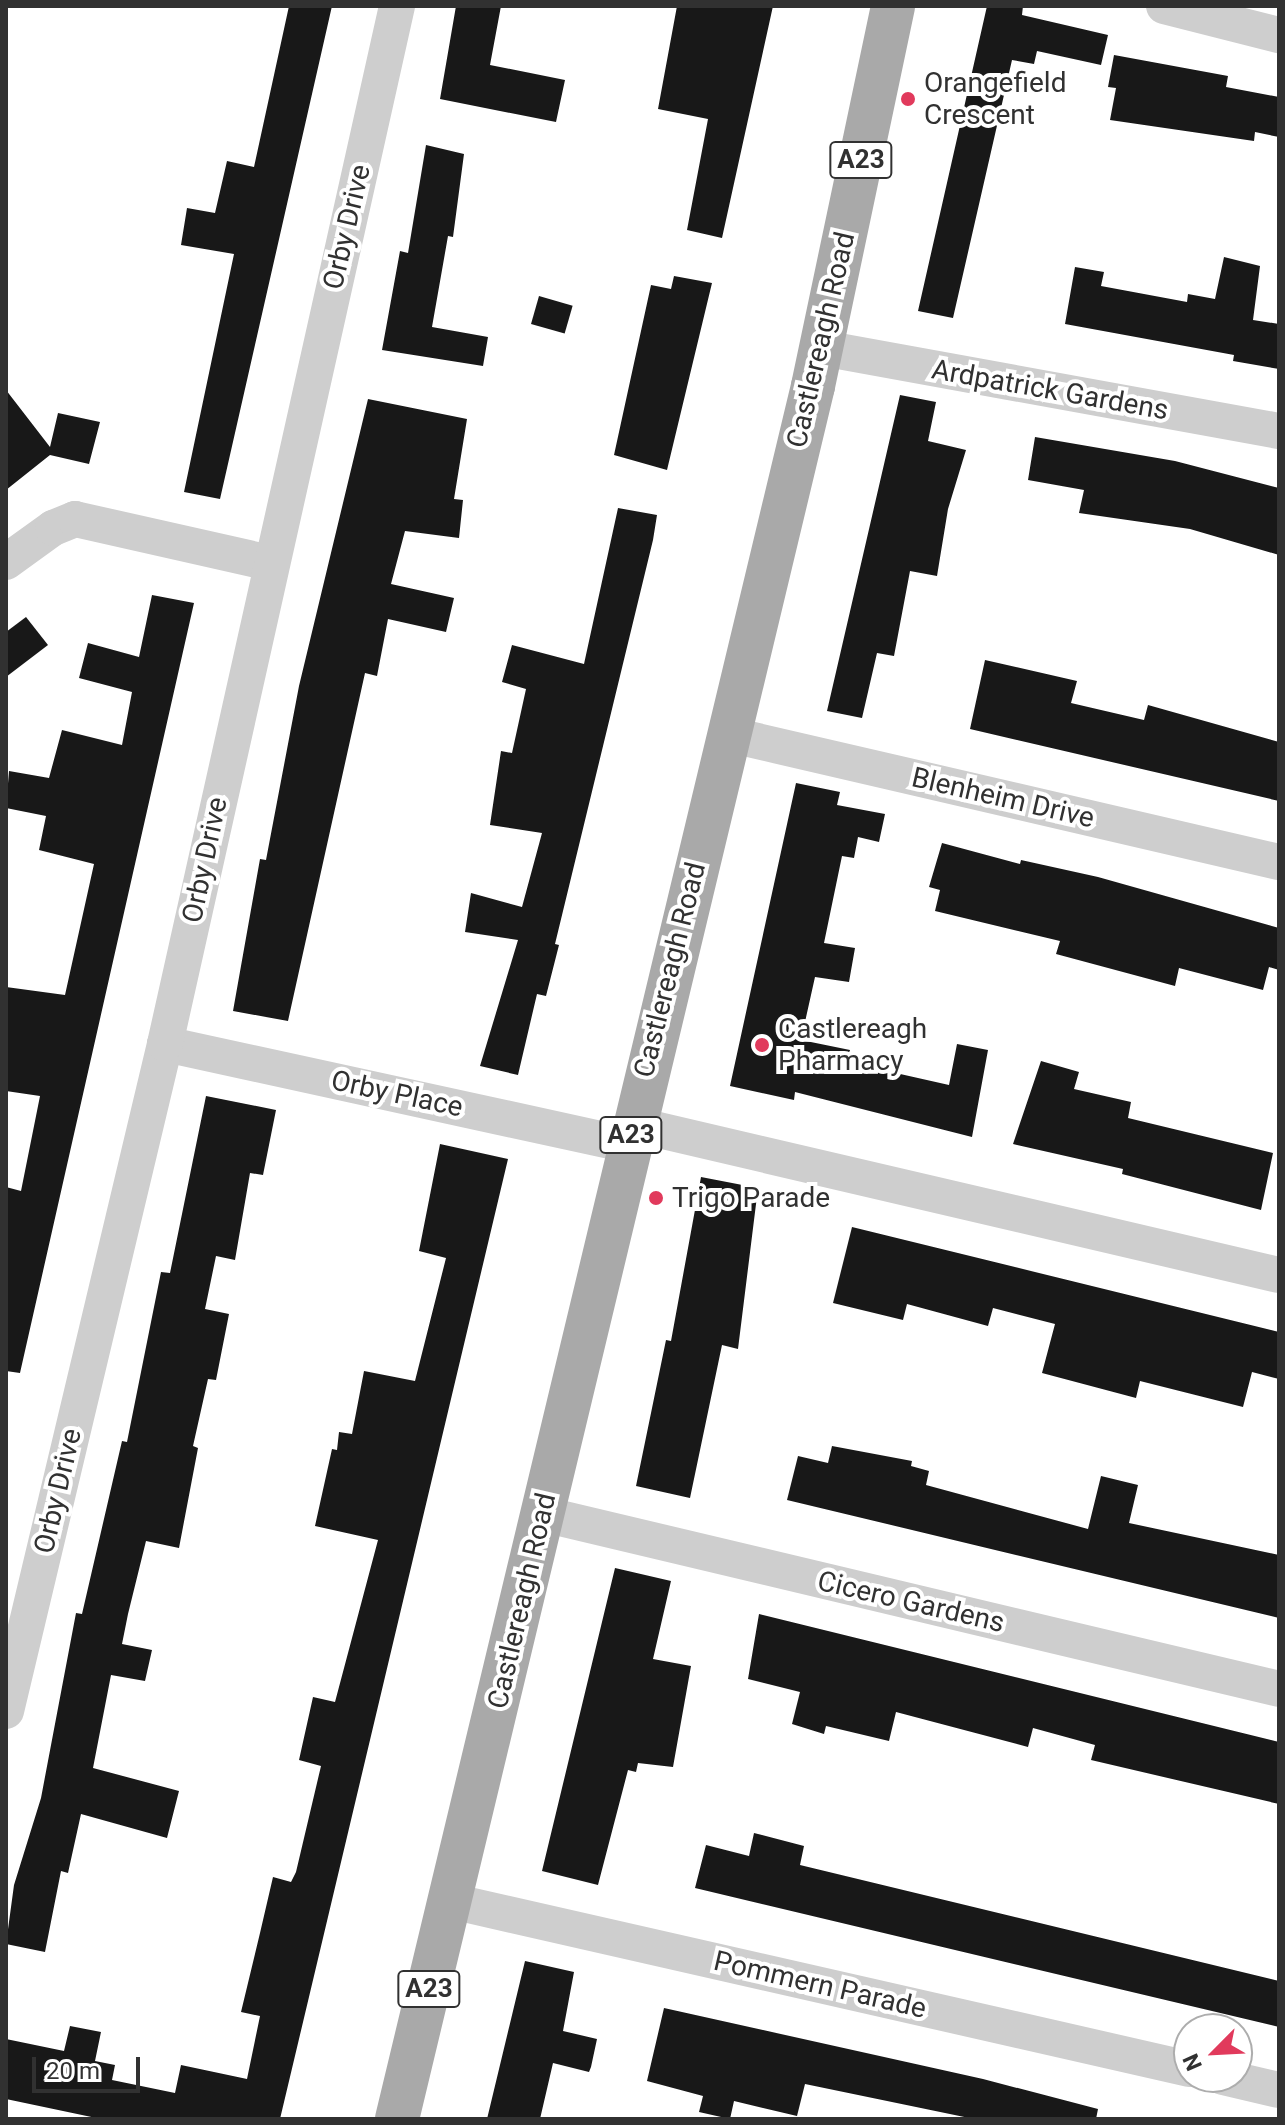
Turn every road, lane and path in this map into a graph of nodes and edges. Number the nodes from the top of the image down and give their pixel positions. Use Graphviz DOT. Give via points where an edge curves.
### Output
graph roads {
  1 [pos="397,6"];
  2 [pos="893,6"];
  3 [pos="1164,6"];
  4 [pos="1279,35"];
  5 [pos="822,348"];
  6 [pos="1279,431"];
  7 [pos="6,562"];
  8 [pos="270,563"];
  9 [pos="727,734"];
  10 [pos="1279,862"];
  11 [pos="165,1044"];
  12 [pos="631,1134"];
  13 [pos="1279,1275"];
  14 [pos="543,1514"];
  15 [pos="1279,1689"];
  16 [pos="6,1711"];
  17 [pos="451,1901"];
  18 [pos="1173,2065"];
  19 [pos="1253,2084"];
  20 [pos="1279,2090"];
  21 [pos="397,2119"];
  1 -- 8 [label="street, Orby Drive"];
  2 -- 5 [label="main road, Castlereagh Road / A23"];
  3 -- 4 [label="street"];
  5 -- 6 [label="street, Ardpatrick Gardens"];
  5 -- 9 [label="main road, Castlereagh Road / A23"];
  7 -- 8 [label="street" via="75,519"];
  8 -- 11 [label="street, Orby Drive"];
  9 -- 10 [label="street, Blenheim Drive"];
  9 -- 12 [label="main road, Castlereagh Road / A23"];
  11 -- 12 [label="street, Orby Place"];
  11 -- 16 [label="street, Orby Drive"];
  12 -- 13 [label="street"];
  12 -- 14 [label="main road, Castlereagh Road / A23"];
  14 -- 15 [label="street, Cicero Gardens"];
  14 -- 17 [label="main road, Castlereagh Road / A23"];
  17 -- 18 [label="street, Pommern Parade"];
  17 -- 21 [label="main road, Castlereagh Road / A23"];
  19 -- 20 [label="street"];
}
